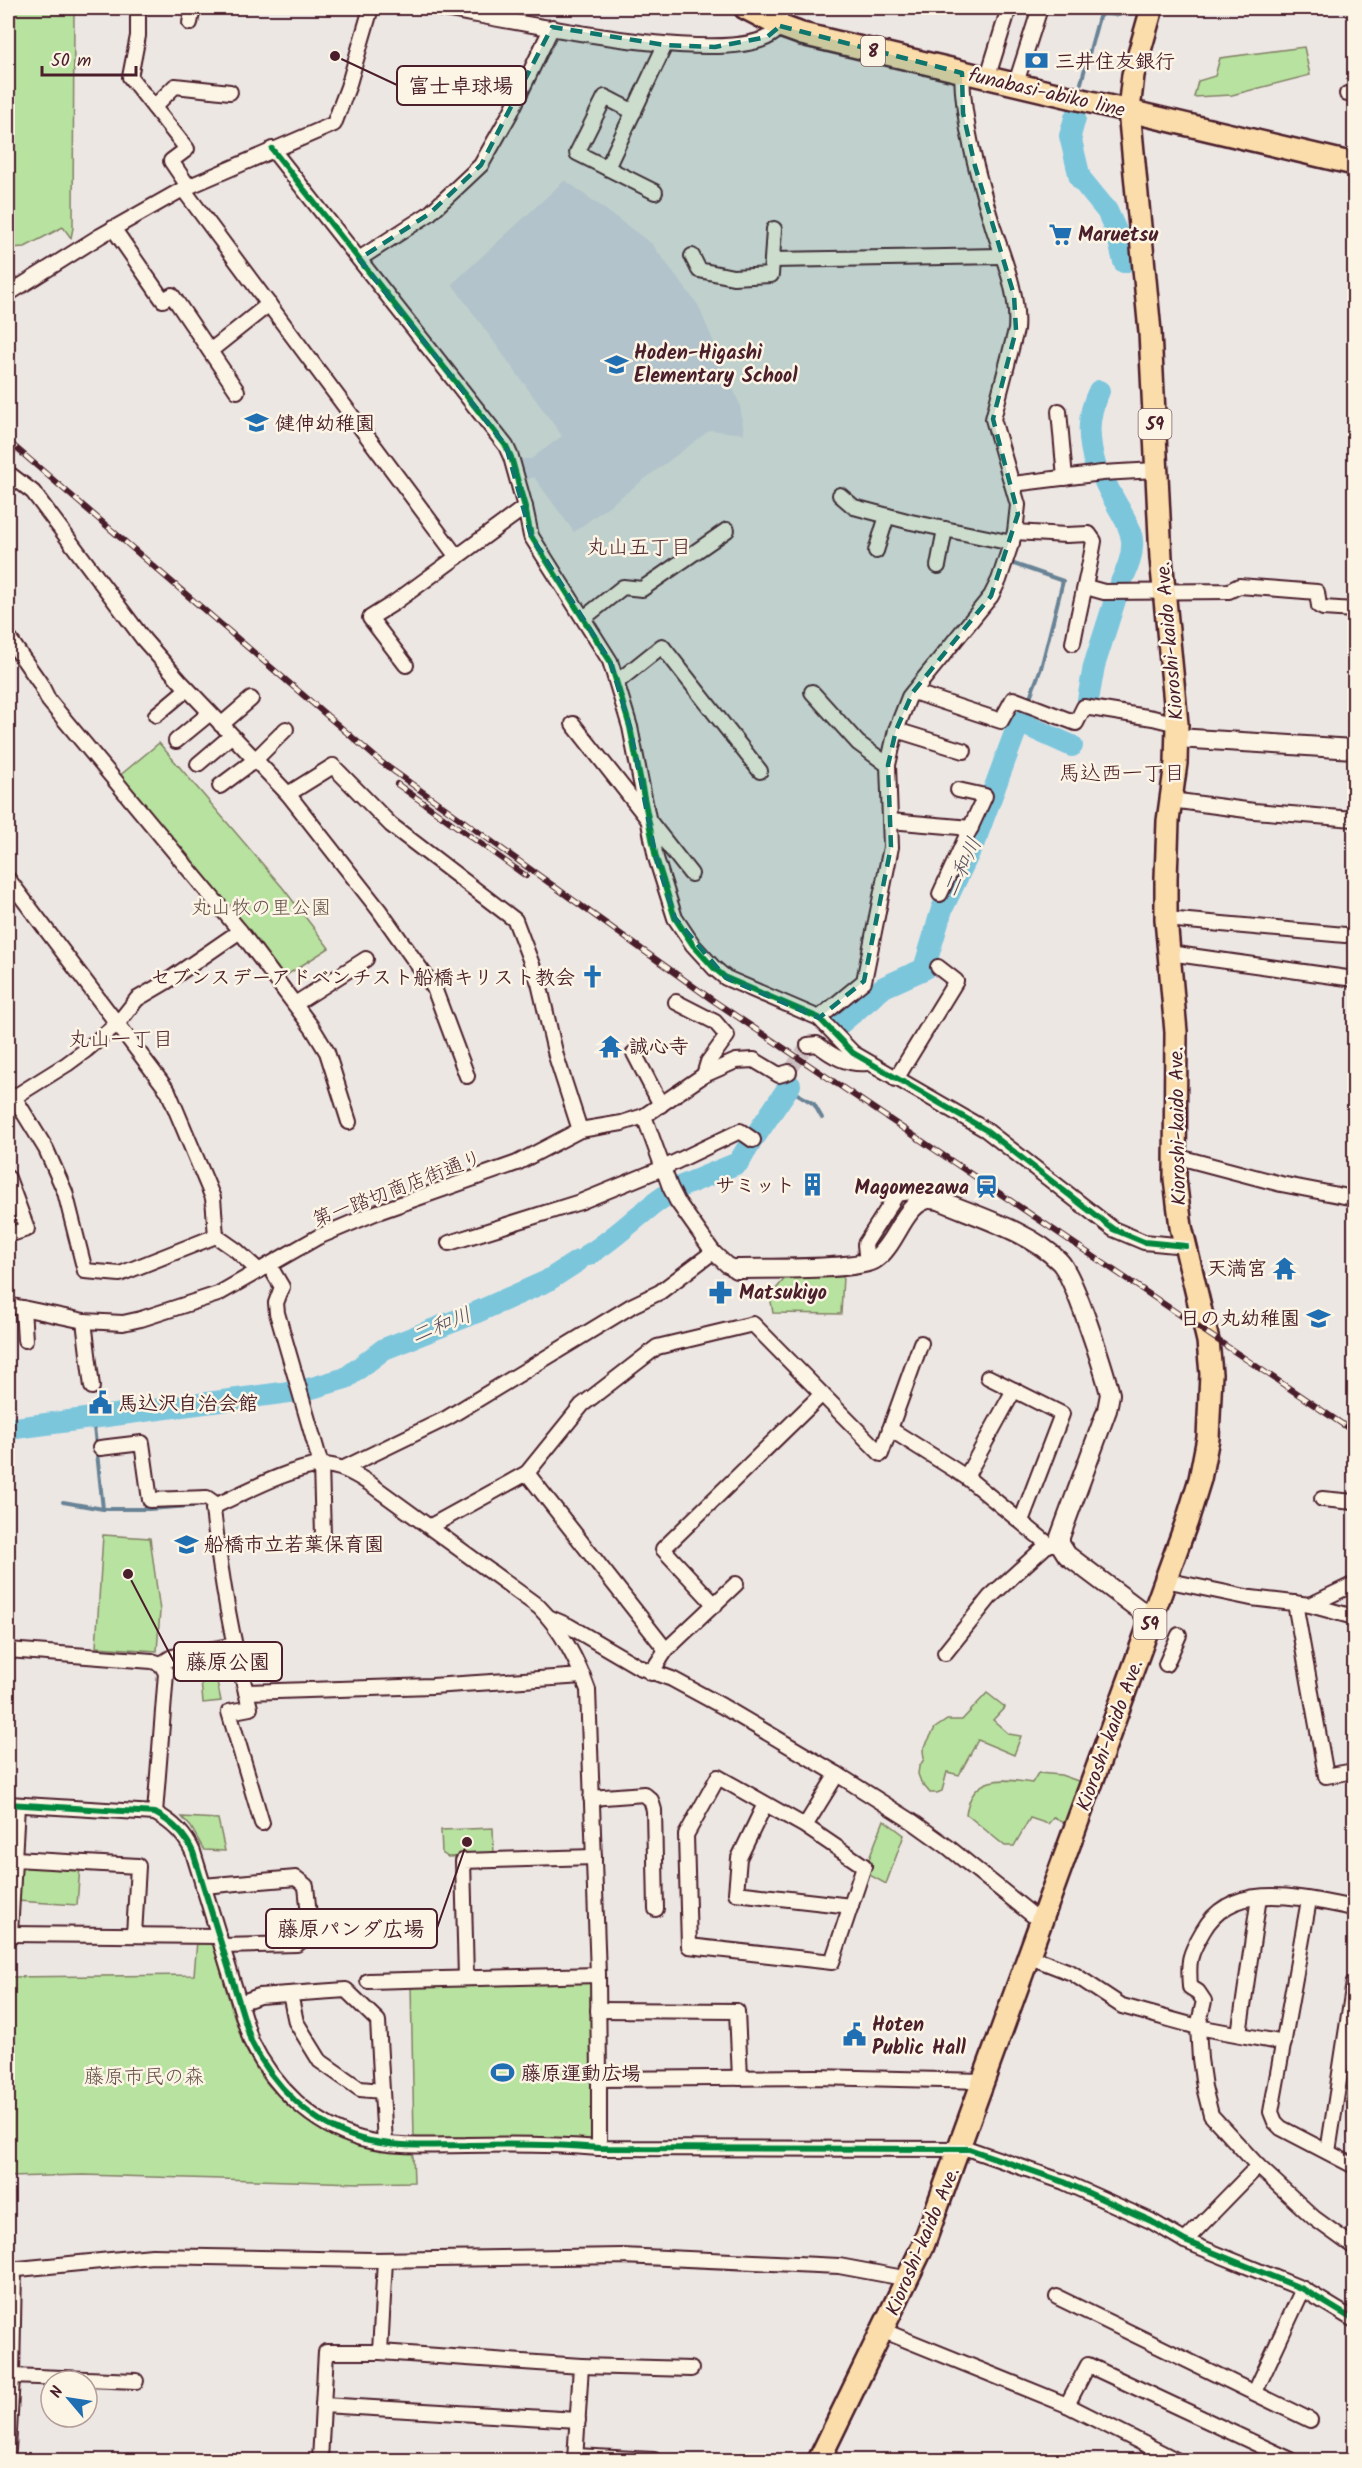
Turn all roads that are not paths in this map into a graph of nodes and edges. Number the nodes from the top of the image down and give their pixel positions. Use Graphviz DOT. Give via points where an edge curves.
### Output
graph roads {
  1 [pos="138,8"];
  2 [pos="192,8"];
  3 [pos="371,8"];
  4 [pos="439,8"];
  5 [pos="745,8"];
  6 [pos="1009,8"];
  7 [pos="1040,8"];
  8 [pos="1152,8"];
  9 [pos="780,17"];
  10 [pos="190,23"];
  11 [pos="552,27"];
  12 [pos="665,45"];
  13 [pos="962,73"];
  14 [pos="987,79"];
  15 [pos="1015,86"];
  16 [pos="230,92"];
  17 [pos="154,107"];
  18 [pos="1129,110"];
  19 [pos="634,112"];
  20 [pos="272,149"];
  21 [pos="1354,164"];
  22 [pos="607,168"];
  23 [pos="186,188"];
  24 [pos="655,192"];
  25 [pos="113,228"];
  26 [pos="774,229"];
  27 [pos="692,256"];
  28 [pos="1002,256"];
  29 [pos="359,259"];
  30 [pos="772,260"];
  31 [pos="8,294"];
  32 [pos="269,304"];
  33 [pos="210,351"];
  34 [pos="237,391"];
  35 [pos="1059,411"];
  36 [pos="1156,470"];
  37 [pos="8,473"];
  38 [pos="1065,478"];
  39 [pos="1013,484"];
  40 [pos="840,495"];
  41 [pos="525,507"];
  42 [pos="887,516"];
  43 [pos="945,529"];
  44 [pos="727,530"];
  45 [pos="1013,538"];
  46 [pos="876,551"];
  47 [pos="457,557"];
  48 [pos="938,566"];
  49 [pos="1086,587"];
  50 [pos="1164,592"];
  51 [pos="1354,610"];
  52 [pos="584,618"];
  53 [pos="8,637"];
  54 [pos="1072,643"];
  55 [pos="406,665"];
  56 [pos="617,682"];
  57 [pos="187,689"];
  58 [pos="812,692"];
  59 [pos="913,692"];
  60 [pos="251,699"];
  61 [pos="210,713"];
  62 [pos="156,715"];
  63 [pos="573,724"];
  64 [pos="221,725"];
  65 [pos="286,729"];
  66 [pos="896,730"];
  67 [pos="1177,731"];
  68 [pos="231,736"];
  69 [pos="176,741"];
  70 [pos="1354,749"];
  71 [pos="964,751"];
  72 [pos="255,760"];
  73 [pos="198,764"];
  74 [pos="888,765"];
  75 [pos="760,771"];
  76 [pos="220,786"];
  77 [pos="958,790"];
  78 [pos="288,794"];
  79 [pos="1171,800"];
  80 [pos="646,817"];
  81 [pos="1354,819"];
  82 [pos="890,821"];
  83 [pos="971,828"];
  84 [pos="691,874"];
  85 [pos="10,889"];
  86 [pos="940,894"];
  87 [pos="1166,920"];
  88 [pos="240,932"];
  89 [pos="1345,935"];
  90 [pos="1169,953"];
  91 [pos="366,959"];
  92 [pos="938,967"];
  93 [pos="1354,979"];
  94 [pos="676,1002"];
  95 [pos="295,1004"];
  96 [pos="819,1018"];
  97 [pos="118,1023"];
  98 [pos="808,1045"];
  99 [pos="634,1053"];
  100 [pos="867,1063"];
  101 [pos="789,1072"];
  102 [pos="704,1075"];
  103 [pos="467,1077"];
  104 [pos="896,1079"];
  105 [pos="10,1098"];
  106 [pos="661,1106"];
  107 [pos="644,1116"];
  108 [pos="349,1122"];
  109 [pos="580,1130"];
  110 [pos="753,1140"];
  111 [pos="1175,1156"];
  112 [pos="663,1168"];
  113 [pos="8,1178"];
  114 [pos="1354,1198"];
  115 [pos="8,1235"];
  116 [pos="216,1236"];
  117 [pos="449,1243"];
  118 [pos="1186,1246"];
  119 [pos="713,1252"];
  120 [pos="264,1268"];
  121 [pos="736,1269"];
  122 [pos="8,1305"];
  123 [pos="23,1308"];
  124 [pos="84,1321"];
  125 [pos="25,1340"];
  126 [pos="921,1343"];
  127 [pos="988,1377"];
  128 [pos="92,1387"];
  129 [pos="1014,1390"];
  130 [pos="822,1394"];
  131 [pos="890,1429"];
  132 [pos="100,1448"];
  133 [pos="321,1465"];
  134 [pos="344,1468"];
  135 [pos="527,1473"];
  136 [pos="966,1477"];
  137 [pos="1322,1498"];
  138 [pos="1354,1502"];
  139 [pos="217,1505"];
  140 [pos="1021,1521"];
  141 [pos="431,1527"];
  142 [pos="323,1535"];
  143 [pos="1054,1544"];
  144 [pos="1165,1580"];
  145 [pos="736,1584"];
  146 [pos="1354,1584"];
  147 [pos="1295,1604"];
  148 [pos="715,1605"];
  149 [pos="1310,1605"];
  150 [pos="548,1617"];
  151 [pos="1354,1617"];
  152 [pos="1152,1619"];
  153 [pos="1179,1635"];
  154 [pos="234,1645"];
  155 [pos="8,1650"];
  156 [pos="666,1650"];
  157 [pos="945,1653"];
  158 [pos="161,1664"];
  159 [pos="1167,1664"];
  160 [pos="651,1673"];
  161 [pos="582,1676"];
  162 [pos="246,1692"];
  163 [pos="1354,1771"];
  164 [pos="837,1774"];
  165 [pos="591,1798"];
  166 [pos="765,1804"];
  167 [pos="12,1805"];
  168 [pos="155,1813"];
  169 [pos="262,1823"];
  170 [pos="805,1826"];
  171 [pos="594,1857"];
  172 [pos="15,1860"];
  173 [pos="203,1886"];
  174 [pos="1259,1897"];
  175 [pos="1309,1900"];
  176 [pos="851,1906"];
  177 [pos="1354,1908"];
  178 [pos="656,1909"];
  179 [pos="1041,1922"];
  180 [pos="9,1934"];
  181 [pos="134,1935"];
  182 [pos="220,1941"];
  183 [pos="1028,1956"];
  184 [pos="598,1975"];
  185 [pos="466,1978"];
  186 [pos="368,1981"];
  187 [pos="1354,1990"];
  188 [pos="290,1994"];
  189 [pos="240,2003"];
  190 [pos="598,2010"];
  191 [pos="1198,2027"];
  192 [pos="1239,2034"];
  193 [pos="1284,2043"];
  194 [pos="741,2078"];
  195 [pos="599,2079"];
  196 [pos="984,2081"];
  197 [pos="382,2091"];
  198 [pos="385,2143"];
  199 [pos="599,2148"];
  200 [pos="960,2150"];
  201 [pos="1328,2152"];
  202 [pos="1258,2166"];
  203 [pos="1354,2166"];
  204 [pos="1185,2241"];
  205 [pos="1354,2246"];
  206 [pos="385,2260"];
  207 [pos="11,2270"];
  208 [pos="909,2279"];
  209 [pos="1303,2289"];
  210 [pos="1057,2297"];
  211 [pos="1354,2320"];
  212 [pos="884,2331"];
  213 [pos="380,2352"];
  214 [pos="581,2366"];
  215 [pos="691,2369"];
  216 [pos="12,2376"];
  217 [pos="136,2381"];
  218 [pos="1255,2392"];
  219 [pos="323,2405"];
  220 [pos="1067,2405"];
  221 [pos="578,2420"];
  222 [pos="1310,2421"];
  223 [pos="8,2450"];
  224 [pos="575,2458"];
  225 [pos="320,2460"];
  226 [pos="654,2460"];
  227 [pos="819,2460"];
  228 [pos="1176,2460"];
  229 [pos="1292,2460"];
  1 -- 17 [label="street" via="138,36 130,77"];
  2 -- 10 [label="street"];
  3 -- 20 [label="street" via="334,124"];
  4 -- 11 [label="street"];
  5 -- 9 [label="main road, funabasi-abiko line / 8"];
  6 -- 14 [label="street"];
  7 -- 15 [label="street"];
  8 -- 18 [label="main road, Kioroshi-kaido Ave. / 59" via="1131,81"];
  9 -- 12 [label="street" via="767,37 737,45"];
  9 -- 13 [label="main road, funabasi-abiko line / 8" via="802,34"];
  11 -- 12 [label="street"];
  11 -- 29 [label="street" via="481,165 429,214"];
  12 -- 19 [label="street"];
  13 -- 14 [label="main road, funabasi-abiko line / 8"];
  13 -- 28 [label="street" via="963,113"];
  14 -- 15 [label="main road, funabasi-abiko line / 8"];
  15 -- 18 [label="main road, funabasi-abiko line / 8"];
  16 -- 17 [label="street" via="175,86"];
  17 -- 23 [label="street" via="187,149 171,161"];
  18 -- 21 [label="main road, funabasi-abiko line / 8"];
  18 -- 36 [label="main road, Kioroshi-kaido Ave. / 59" via="1150,332"];
  19 -- 22 [label="street"];
  19 -- 22 [label="street" via="605,97 577,153"];
  20 -- 23 [label="street"];
  20 -- 29 [label="street"];
  22 -- 24 [label="street"];
  23 -- 25 [label="street"];
  23 -- 32 [label="street"];
  25 -- 31 [label="street"];
  25 -- 33 [label="street" via="163,300 172,295"];
  26 -- 30 [label="street"];
  27 -- 30 [label="street" via="699,270 733,277 771,275"];
  28 -- 30 [label="street"];
  28 -- 39 [label="street" via="1017,318 993,418"];
  29 -- 41 [label="street" via="506,446"];
  32 -- 33 [label="street"];
  32 -- 47 [label="street"];
  33 -- 34 [label="street"];
  35 -- 38 [label="street"];
  36 -- 38 [label="street"];
  36 -- 50 [label="main road, Kioroshi-kaido Ave. / 59"];
  37 -- 57 [label="street" via="33,492 144,640"];
  38 -- 39 [label="street"];
  39 -- 45 [label="street" via="1018,505"];
  40 -- 42 [label="street" via="854,507"];
  41 -- 47 [label="street"];
  41 -- 52 [label="street" via="531,536"];
  42 -- 43 [label="street"];
  42 -- 46 [label="street"];
  43 -- 45 [label="street"];
  43 -- 48 [label="street"];
  44 -- 52 [label="street" via="642,589 623,587"];
  45 -- 49 [label="street" via="1089,534 1094,542"];
  45 -- 59 [label="street" via="991,596"];
  47 -- 55 [label="street" via="370,618"];
  49 -- 50 [label="street" via="1104,592"];
  49 -- 54 [label="street"];
  50 -- 51 [label="street" via="1229,591 1239,586 1317,592 1319,606 1323,608"];
  50 -- 67 [label="main road, Kioroshi-kaido Ave. / 59"];
  52 -- 56 [label="street" via="610,661"];
  53 -- 88 [label="street" via="49,701"];
  56 -- 75 [label="street" via="662,646"];
  56 -- 80 [label="street" via="630,727"];
  57 -- 61 [label="street"];
  57 -- 62 [label="street"];
  58 -- 74 [label="street" via="858,743"];
  59 -- 66 [label="street"];
  59 -- 67 [label="street" via="1001,721 1013,699 1076,723 1084,707 1153,718"];
  60 -- 64 [label="street"];
  61 -- 64 [label="street"];
  61 -- 69 [label="street"];
  63 -- 80 [label="street"];
  64 -- 68 [label="street"];
  65 -- 72 [label="street"];
  66 -- 71 [label="street"];
  66 -- 74 [label="street"];
  67 -- 70 [label="street"];
  67 -- 79 [label="main road, Kioroshi-kaido Ave. / 59"];
  68 -- 72 [label="street"];
  68 -- 73 [label="street"];
  72 -- 76 [label="street"];
  72 -- 78 [label="street"];
  74 -- 82 [label="street"];
  77 -- 83 [label="street" via="985,796"];
  78 -- 103 [label="street" via="434,988"];
  78 -- 109 [label="street" via="333,766 391,825 515,920 539,983 556,1056"];
  79 -- 81 [label="street"];
  79 -- 87 [label="main road, Kioroshi-kaido Ave. / 59"];
  80 -- 84 [label="street"];
  80 -- 96 [label="street" via="675,918 693,945 726,978"];
  82 -- 83 [label="street"];
  82 -- 96 [label="street" via="891,848 864,981"];
  83 -- 86 [label="street"];
  85 -- 97 [label="street"];
  87 -- 89 [label="street"];
  87 -- 90 [label="main road, Kioroshi-kaido Ave. / 59"];
  88 -- 95 [label="street"];
  88 -- 97 [label="street" via="137,999"];
  90 -- 93 [label="street"];
  90 -- 111 [label="main road, Kioroshi-kaido Ave. / 59" via="1176,1032"];
  91 -- 95 [label="street"];
  92 -- 104 [label="street" via="956,981"];
  94 -- 102 [label="street" via="715,1022 727,1036 708,1062"];
  95 -- 108 [label="street" via="327,1052"];
  96 -- 100 [label="street"];
  97 -- 105 [label="street" via="67,1064"];
  97 -- 116 [label="street" via="168,1091 213,1198"];
  98 -- 100 [label="street" via="817,1044 852,1063"];
  99 -- 106 [label="street"];
  100 -- 104 [label="street"];
  101 -- 102 [label="street, 第一踏切商店街通り" via="779,1075 747,1060"];
  102 -- 106 [label="street, 第一踏切商店街通り"];
  104 -- 118 [label="street" via="986,1130 1113,1229 1144,1242"];
  105 -- 116 [label="street" via="45,1149 64,1192 85,1271 120,1274"];
  106 -- 107 [label="street, 第一踏切商店街通り"];
  107 -- 109 [label="street, 第一踏切商店街通り"];
  107 -- 112 [label="street"];
  109 -- 120 [label="street, 第一踏切商店街通り" via="517,1163 318,1237"];
  110 -- 112 [label="street" via="740,1131"];
  111 -- 114 [label="street" via="1281,1184"];
  111 -- 118 [label="main road, Kioroshi-kaido Ave. / 59" via="1177,1209"];
  112 -- 117 [label="street" via="564,1208"];
  112 -- 119 [label="street" via="677,1201"];
  113 -- 115 [label="street" via="27,1229"];
  116 -- 120 [label="street"];
  118 -- 144 [label="main road, Kioroshi-kaido Ave. / 59" via="1208,1341 1210,1414 1200,1479"];
  119 -- 121 [label="street"];
  119 -- 134 [label="street" via="660,1292 447,1418"];
  120 -- 124 [label="street, 第一踏切商店街通り" via="218,1294 141,1319 123,1323"];
  120 -- 133 [label="street" via="282,1287 277,1313"];
  121 -- 143 [label="street" via="872,1262 886,1249 914,1208 925,1200 939,1200 1025,1238 1058,1260 1070,1277 1110,1400 1060,1537"];
  122 -- 123 [label="street, 第一踏切商店街通り"];
  123 -- 124 [label="street, 第一踏切商店街通り"];
  123 -- 125 [label="street"];
  124 -- 128 [label="street"];
  126 -- 131 [label="street"];
  127 -- 129 [label="street"];
  129 -- 136 [label="street"];
  129 -- 140 [label="street" via="1062,1414"];
  130 -- 131 [label="street" via="881,1454"];
  130 -- 135 [label="street" via="753,1324 657,1347 582,1405"];
  130 -- 148 [label="street" via="663,1549"];
  131 -- 136 [label="street"];
  132 -- 139 [label="street" via="142,1443 150,1500 207,1498"];
  133 -- 134 [label="street"];
  133 -- 139 [label="street"];
  133 -- 142 [label="street"];
  134 -- 141 [label="street"];
  135 -- 141 [label="street"];
  135 -- 156 [label="street"];
  136 -- 140 [label="street"];
  137 -- 138 [label="street"];
  139 -- 154 [label="street" via="213,1509 220,1568"];
  140 -- 143 [label="street"];
  141 -- 150 [label="street"];
  143 -- 152 [label="street"];
  143 -- 157 [label="street" via="990,1596"];
  144 -- 147 [label="street"];
  144 -- 152 [label="main road, Kioroshi-kaido Ave. / 59"];
  145 -- 148 [label="street"];
  146 -- 149 [label="street"];
  147 -- 149 [label="street"];
  147 -- 163 [label="street" via="1326,1776"];
  148 -- 156 [label="street"];
  149 -- 151 [label="street"];
  150 -- 160 [label="street"];
  150 -- 161 [label="street"];
  152 -- 179 [label="main road, Kioroshi-kaido Ave. / 59"];
  153 -- 159 [label="street"];
  154 -- 158 [label="street" via="172,1657"];
  154 -- 162 [label="street"];
  155 -- 158 [label="street"];
  156 -- 160 [label="street"];
  158 -- 168 [label="street" via="166,1673"];
  160 -- 164 [label="street" via="702,1695"];
  161 -- 162 [label="street"];
  161 -- 165 [label="street" via="588,1690"];
  162 -- 169 [label="street" via="250,1708 229,1712"];
  164 -- 170 [label="street"];
  164 -- 179 [label="street" via="948,1847"];
  165 -- 171 [label="street"];
  165 -- 178 [label="street" via="644,1794 651,1800"];
  166 -- 170 [label="street"];
  166 -- 176 [label="street" via="739,1858 736,1893"];
  166 -- 176 [label="street" via="718,1777 686,1835 688,1946 832,1962"];
  167 -- 168 [label="street"];
  167 -- 172 [label="street"];
  168 -- 173 [label="street" via="184,1835"];
  170 -- 176 [label="street" via="864,1866"];
  171 -- 184 [label="street"];
  171 -- 185 [label="street" via="463,1861"];
  172 -- 180 [label="street"];
  172 -- 181 [label="street" via="138,1866"];
  173 -- 182 [label="street"];
  173 -- 182 [label="street" via="296,1878 306,1886 311,1935 297,1944"];
  174 -- 175 [label="street"];
  174 -- 191 [label="street" via="1221,1910 1204,1928 1192,1950 1188,1960 1190,1987 1204,2001"];
  174 -- 192 [label="street"];
  175 -- 177 [label="street"];
  175 -- 193 [label="street"];
  179 -- 183 [label="main road, Kioroshi-kaido Ave. / 59"];
  180 -- 181 [label="street"];
  181 -- 182 [label="street"];
  182 -- 189 [label="street"];
  183 -- 191 [label="street" via="1072,1973 1122,2006"];
  183 -- 196 [label="main road, Kioroshi-kaido Ave. / 59"];
  184 -- 185 [label="street"];
  184 -- 190 [label="street"];
  185 -- 186 [label="street"];
  187 -- 201 [label="street"];
  188 -- 189 [label="street" via="260,1996"];
  188 -- 197 [label="street" via="296,2022 320,2061 360,2089"];
  188 -- 197 [label="street" via="346,1990 378,2020"];
  189 -- 198 [label="street" via="251,2041 272,2078 285,2092 337,2129 360,2139"];
  190 -- 194 [label="street" via="737,2011"];
  190 -- 195 [label="street"];
  191 -- 192 [label="street"];
  191 -- 202 [label="street" via="1211,2115"];
  192 -- 193 [label="street"];
  193 -- 201 [label="street" via="1271,2112 1275,2122"];
  194 -- 195 [label="street"];
  194 -- 196 [label="street"];
  195 -- 199 [label="street"];
  196 -- 200 [label="main road, Kioroshi-kaido Ave. / 59"];
  197 -- 198 [label="street"];
  198 -- 199 [label="street"];
  199 -- 200 [label="street"];
  200 -- 204 [label="street" via="969,2149 1064,2182 1151,2221"];
  200 -- 208 [label="main road, Kioroshi-kaido Ave. / 59"];
  201 -- 203 [label="street"];
  202 -- 204 [label="street"];
  202 -- 205 [label="street" via="1314,2218"];
  204 -- 209 [label="street"];
  206 -- 207 [label="street" via="152,2256"];
  206 -- 208 [label="street" via="622,2256 839,2266"];
  206 -- 213 [label="street"];
  207 -- 216 [label="street"];
  208 -- 212 [label="main road, Kioroshi-kaido Ave. / 59"];
  209 -- 211 [label="street"];
  209 -- 218 [label="street"];
  210 -- 218 [label="street"];
  212 -- 220 [label="street"];
  212 -- 227 [label="main road, Kioroshi-kaido Ave. / 59"];
  213 -- 214 [label="street"];
  213 -- 219 [label="street" via="327,2352"];
  214 -- 215 [label="street"];
  214 -- 221 [label="street"];
  216 -- 217 [label="street"];
  216 -- 223 [label="street"];
  218 -- 222 [label="street"];
  219 -- 221 [label="street"];
  219 -- 225 [label="street"];
  220 -- 228 [label="street"];
  220 -- 229 [label="street" via="1088,2365"];
  221 -- 224 [label="street"];
  224 -- 226 [label="street"];
}
